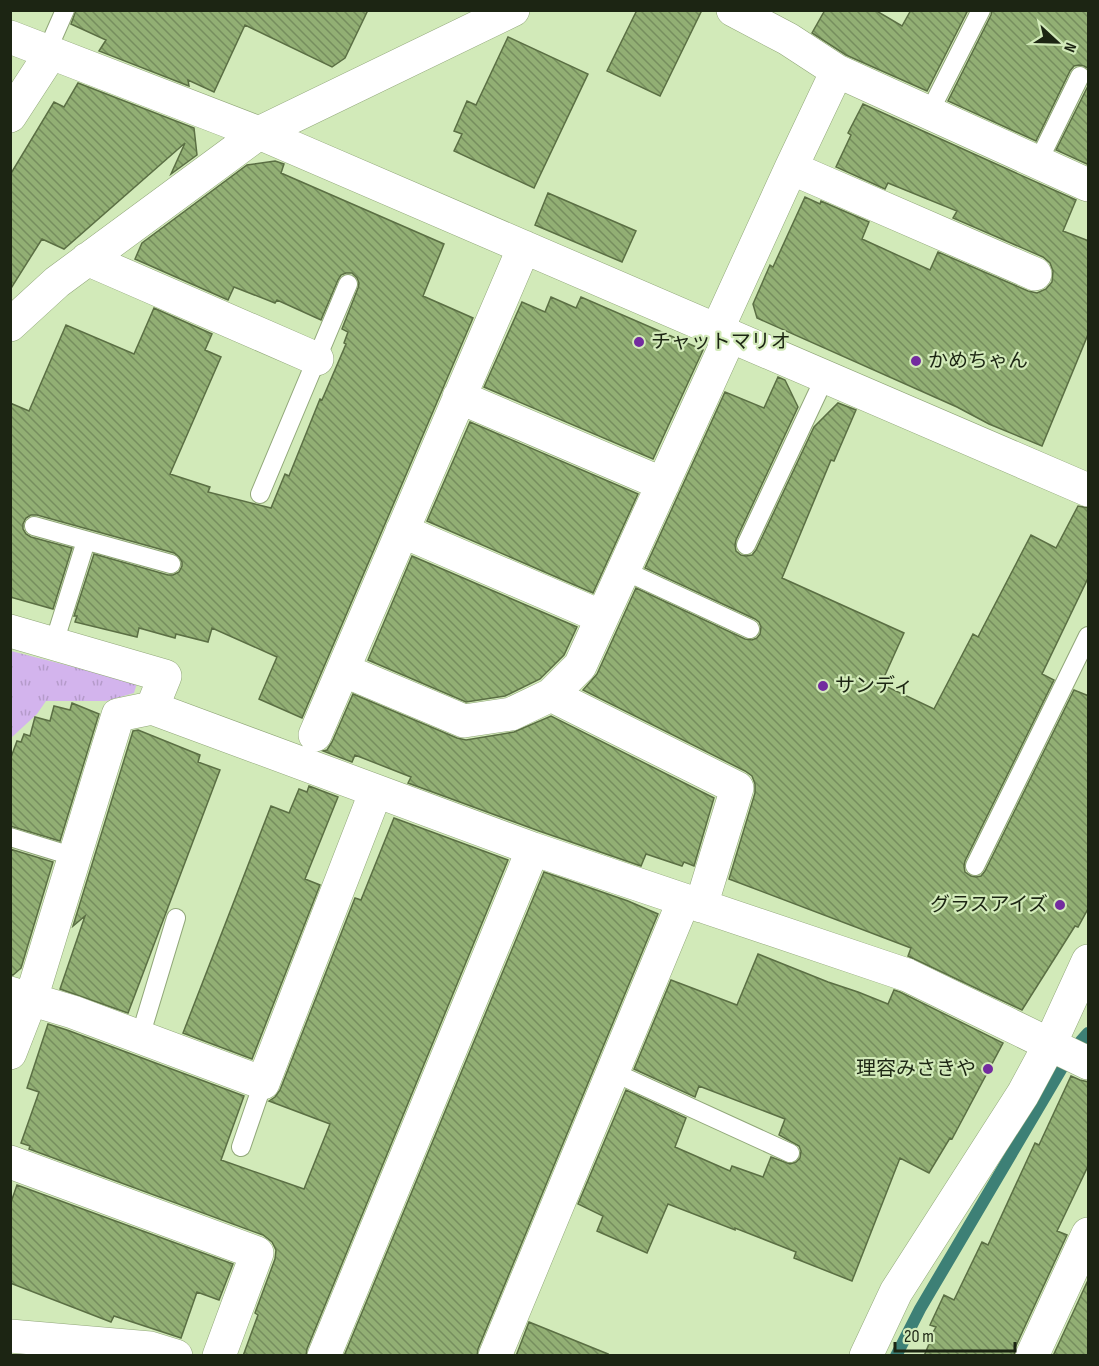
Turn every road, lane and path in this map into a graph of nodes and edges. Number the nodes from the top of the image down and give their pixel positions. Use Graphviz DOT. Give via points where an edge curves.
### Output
graph roads {
  1 [pos="65,10"];
  2 [pos="513,10"];
  3 [pos="733,10"];
  4 [pos="981,10"];
  5 [pos="10,37"];
  6 [pos="49,52"];
  7 [pos="837,71"];
  8 [pos="1080,76"];
  9 [pos="929,113"];
  10 [pos="10,116"];
  11 [pos="259,133"];
  12 [pos="1038,162"];
  13 [pos="791,168"];
  14 [pos="1089,185"];
  15 [pos="524,247"];
  16 [pos="87,259"];
  17 [pos="1035,274"];
  18 [pos="348,284"];
  19 [pos="10,325"];
  20 [pos="723,333"];
  21 [pos="317,359"];
  22 [pos="825,377"];
  23 [pos="459,397"];
  24 [pos="663,484"];
  25 [pos="1089,490"];
  26 [pos="260,494"];
  27 [pos="34,526"];
  28 [pos="402,531"];
  29 [pos="86,541"];
  30 [pos="746,545"];
  31 [pos="171,564"];
  32 [pos="623,570"];
  33 [pos="602,617"];
  34 [pos="750,629"];
  35 [pos="10,631"];
  36 [pos="1089,636"];
  37 [pos="54,644"];
  38 [pos="343,670"];
  39 [pos="550,695"];
  40 [pos="152,708"];
  41 [pos="315,735"];
  42 [pos="376,791"];
  43 [pos="10,837"];
  44 [pos="533,849"];
  45 [pos="75,857"];
  46 [pos="975,866"];
  47 [pos="693,903"];
  48 [pos="176,918"];
  49 [pos="1089,961"];
  50 [pos="21,996"];
  51 [pos="140,1037"];
  52 [pos="10,1053"];
  53 [pos="1069,1054"];
  54 [pos="613,1072"];
  55 [pos="263,1083"];
  56 [pos="241,1147"];
  57 [pos="790,1153"];
  58 [pos="10,1162"];
  59 [pos="1089,1234"];
  60 [pos="10,1336"];
  61 [pos="97,1349"];
  62 [pos="176,1356"];
  63 [pos="219,1356"];
  64 [pos="324,1356"];
  65 [pos="495,1356"];
  66 [pos="866,1356"];
  67 [pos="1032,1356"];
  1 -- 6 [label="lane"];
  2 -- 11 [label="street"];
  3 -- 7 [label="street"];
  4 -- 9 [label="lane"];
  5 -- 6 [label="street"];
  6 -- 10 [label="street"];
  6 -- 11 [label="street"];
  7 -- 9 [label="street"];
  7 -- 13 [label="street"];
  8 -- 12 [label="lane"];
  9 -- 12 [label="street"];
  11 -- 15 [label="street"];
  11 -- 16 [label="street"];
  12 -- 14 [label="street"];
  13 -- 17 [label="street"];
  13 -- 20 [label="street"];
  15 -- 20 [label="street"];
  15 -- 23 [label="street"];
  16 -- 19 [label="street"];
  16 -- 21 [label="street"];
  18 -- 21 [label="lane"];
  20 -- 22 [label="street"];
  20 -- 24 [label="street"];
  21 -- 26 [label="lane"];
  22 -- 25 [label="street"];
  22 -- 30 [label="lane"];
  23 -- 24 [label="street"];
  23 -- 28 [label="street"];
  24 -- 32 [label="street"];
  27 -- 29 [label="lane"];
  28 -- 33 [label="street"];
  28 -- 38 [label="street"];
  29 -- 31 [label="lane"];
  29 -- 37 [label="lane"];
  32 -- 33 [label="street"];
  32 -- 34 [label="lane"];
  33 -- 39 [label="street" via="580,666"];
  35 -- 37 [label="street"];
  36 -- 46 [label="lane"];
  37 -- 40 [label="street" via="165,676"];
  38 -- 39 [label="street" via="464,721 512,714"];
  38 -- 41 [label="street"];
  39 -- 47 [label="street" via="737,788"];
  40 -- 42 [label="street"];
  40 -- 45 [label="street" via="118,715"];
  42 -- 44 [label="street"];
  42 -- 55 [label="street"];
  43 -- 45 [label="lane"];
  44 -- 47 [label="street"];
  44 -- 64 [label="street"];
  45 -- 50 [label="street"];
  47 -- 53 [label="street" via="907,975"];
  47 -- 54 [label="street"];
  48 -- 51 [label="lane"];
  49 -- 53 [label="street"];
  50 -- 51 [label="street"];
  50 -- 52 [label="street"];
  51 -- 55 [label="street"];
  53 -- 66 [label="street" via="1023,1094 896,1292"];
  54 -- 57 [label="lane"];
  54 -- 65 [label="street"];
  55 -- 56 [label="lane"];
  58 -- 63 [label="street" via="257,1253"];
  59 -- 67 [label="street"];
  60 -- 61 [label="street"];
  61 -- 62 [label="street" via="150,1348"];
}
